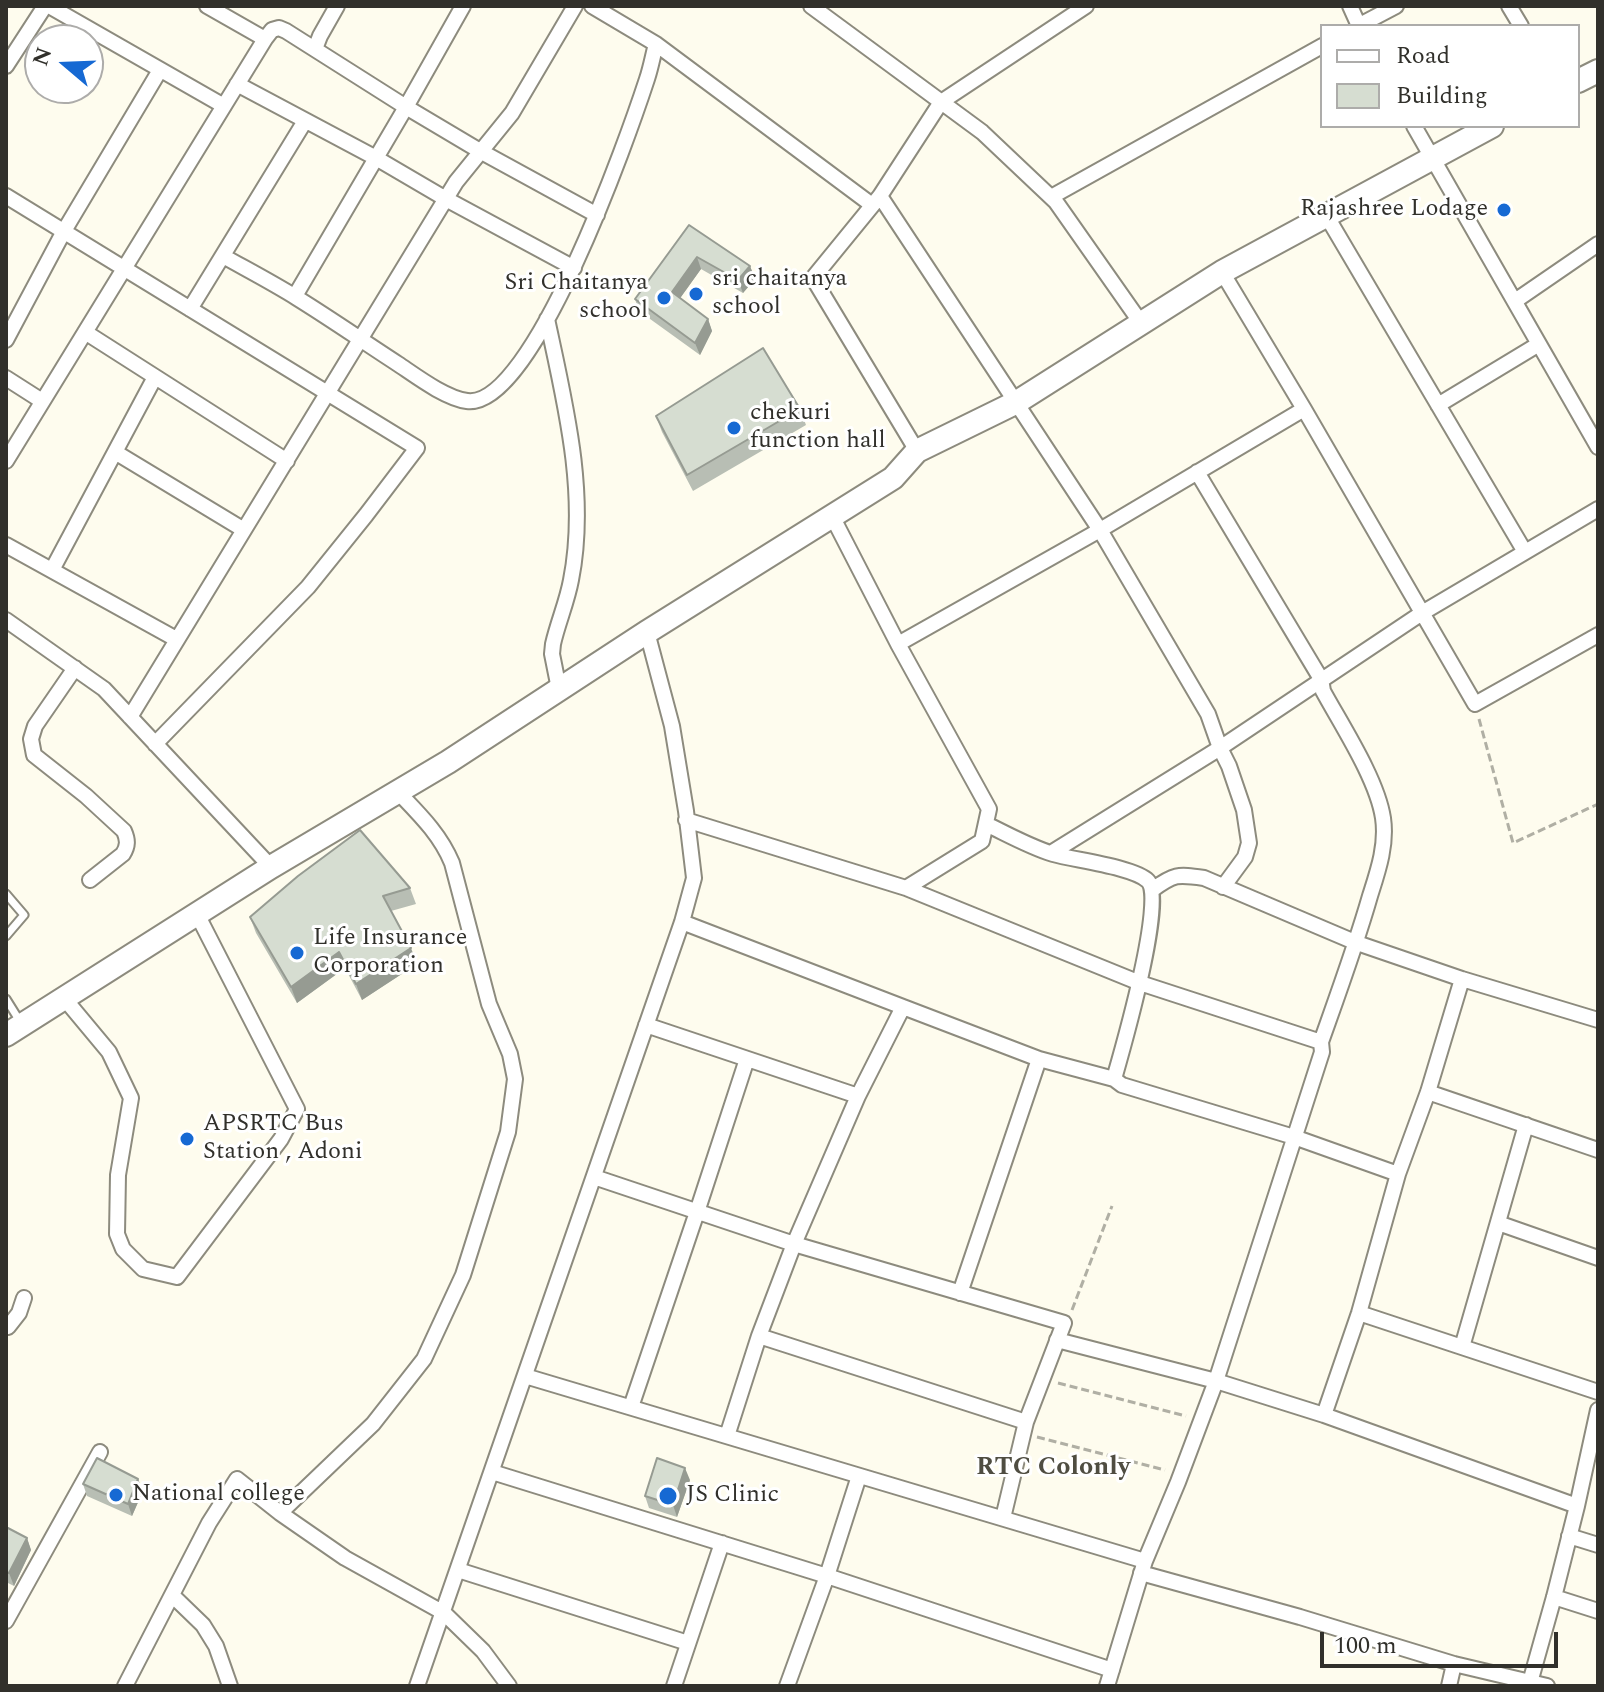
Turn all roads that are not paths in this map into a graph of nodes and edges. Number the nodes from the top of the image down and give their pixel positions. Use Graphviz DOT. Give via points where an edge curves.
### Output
graph roads {
  1 [pos="47,6"];
  2 [pos="207,6"];
  3 [pos="337,6"];
  4 [pos="463,6"];
  5 [pos="575,6"];
  6 [pos="592,6"];
  7 [pos="811,6"];
  8 [pos="1086,6"];
  9 [pos="1396,6"];
  10 [pos="1509,6"];
  11 [pos="1363,24"];
  12 [pos="1520,24"];
  13 [pos="265,39"];
  14 [pos="656,44"];
  15 [pos="1320,47"];
  16 [pos="315,49"];
  17 [pos="6,66"];
  18 [pos="160,70"];
  19 [pos="1598,71"];
  20 [pos="1580,80"];
  21 [pos="237,84"];
  22 [pos="941,102"];
  23 [pos="224,106"];
  24 [pos="406,107"];
  25 [pos="305,121"];
  26 [pos="1415,128"];
  27 [pos="1488,128"];
  28 [pos="480,151"];
  29 [pos="376,158"];
  30 [pos="1432,158"];
  31 [pos="6,196"];
  32 [pos="1051,197"];
  33 [pos="446,199"];
  34 [pos="876,201"];
  35 [pos="597,215"];
  36 [pos="1326,215"];
  37 [pos="64,231"];
  38 [pos="1598,244"];
  39 [pos="223,256"];
  40 [pos="574,268"];
  41 [pos="124,269"];
  42 [pos="1222,272"];
  43 [pos="295,296"];
  44 [pos="1515,301"];
  45 [pos="190,309"];
  46 [pos="547,319"];
  47 [pos="1141,323"];
  48 [pos="85,332"];
  49 [pos="6,340"];
  50 [pos="361,340"];
  51 [pos="1539,344"];
  52 [pos="155,377"];
  53 [pos="6,378"];
  54 [pos="328,394"];
  55 [pos="42,401"];
  56 [pos="1017,402"];
  57 [pos="1438,405"];
  58 [pos="1304,409"];
  59 [pos="1598,447"];
  60 [pos="917,451"];
  61 [pos="115,452"];
  62 [pos="7,457"];
  63 [pos="287,461"];
  64 [pos="1197,472"];
  65 [pos="1598,509"];
  66 [pos="832,516"];
  67 [pos="244,530"];
  68 [pos="1100,530"];
  69 [pos="6,545"];
  70 [pos="1525,552"];
  71 [pos="52,570"];
  72 [pos="1422,613"];
  73 [pos="6,620"];
  74 [pos="647,632"];
  75 [pos="1598,635"];
  76 [pos="176,639"];
  77 [pos="898,644"];
  78 [pos="75,668"];
  79 [pos="1321,679"];
  80 [pos="559,689"];
  81 [pos="130,717"];
  82 [pos="155,744"];
  83 [pos="1220,748"];
  84 [pos="398,792"];
  85 [pos="686,820"];
  86 [pos="986,824"];
  87 [pos="1051,853"];
  88 [pos="271,867"];
  89 [pos="90,880"];
  90 [pos="1223,887"];
  91 [pos="906,888"];
  92 [pos="1152,890"];
  93 [pos="6,894"];
  94 [pos="197,914"];
  95 [pos="682,922"];
  96 [pos="6,936"];
  97 [pos="1357,943"];
  98 [pos="1462,979"];
  99 [pos="1140,983"];
  100 [pos="64,998"];
  101 [pos="6,999"];
  102 [pos="903,1007"];
  103 [pos="1598,1020"];
  104 [pos="646,1025"];
  105 [pos="14,1030"];
  106 [pos="1321,1042"];
  107 [pos="747,1059"];
  108 [pos="1039,1059"];
  109 [pos="1114,1079"];
  110 [pos="1428,1092"];
  111 [pos="858,1096"];
  112 [pos="1526,1125"];
  113 [pos="1294,1137"];
  114 [pos="1598,1150"];
  115 [pos="1398,1174"];
  116 [pos="594,1177"];
  117 [pos="697,1212"];
  118 [pos="1498,1223"];
  119 [pos="794,1244"];
  120 [pos="1598,1258"];
  121 [pos="960,1293"];
  122 [pos="24,1298"];
  123 [pos="1359,1313"];
  124 [pos="7,1329"];
  125 [pos="759,1336"];
  126 [pos="1057,1340"];
  127 [pos="1462,1347"];
  128 [pos="525,1376"];
  129 [pos="1216,1381"];
  130 [pos="1598,1392"];
  131 [pos="631,1407"];
  132 [pos="1598,1410"];
  133 [pos="1324,1415"];
  134 [pos="1028,1429"];
  135 [pos="727,1436"];
  136 [pos="100,1452"];
  137 [pos="1593,1458"];
  138 [pos="492,1472"];
  139 [pos="859,1476"];
  140 [pos="1577,1506"];
  141 [pos="280,1513"];
  142 [pos="1003,1518"];
  143 [pos="1569,1536"];
  144 [pos="722,1543"];
  145 [pos="1598,1545"];
  146 [pos="1143,1567"];
  147 [pos="458,1570"];
  148 [pos="827,1576"];
  149 [pos="173,1596"];
  150 [pos="1554,1597"];
  151 [pos="1598,1611"];
  152 [pos="444,1613"];
  153 [pos="6,1621"];
  154 [pos="688,1643"];
  155 [pos="1454,1664"];
  156 [pos="1112,1670"];
  157 [pos="1529,1684"];
  158 [pos="125,1686"];
  159 [pos="230,1686"];
  160 [pos="417,1686"];
  161 [pos="509,1686"];
  162 [pos="674,1686"];
  163 [pos="787,1686"];
  164 [pos="1107,1686"];
  165 [pos="1449,1686"];
  166 [pos="1547,1686"];
  1 -- 17 [label="street"];
  1 -- 18 [label="street"];
  2 -- 13 [label="street"];
  3 -- 16 [label="street"];
  4 -- 24 [label="street"];
  5 -- 28 [label="street" via="512,113"];
  6 -- 14 [label="street"];
  7 -- 22 [label="street"];
  8 -- 22 [label="street"];
  9 -- 11 [label="street"];
  10 -- 12 [label="street"];
  13 -- 16 [label="street" via="279,28"];
  13 -- 21 [label="street"];
  14 -- 34 [label="street"];
  14 -- 35 [label="street"];
  15 -- 32 [label="street"];
  16 -- 24 [label="street"];
  18 -- 23 [label="street"];
  18 -- 37 [label="street"];
  19 -- 20 [label="main road"];
  21 -- 23 [label="street"];
  21 -- 25 [label="street"];
  22 -- 32 [label="street" via="982,132"];
  22 -- 34 [label="street"];
  23 -- 41 [label="street"];
  24 -- 28 [label="street"];
  24 -- 29 [label="street"];
  25 -- 29 [label="street"];
  25 -- 39 [label="street"];
  26 -- 30 [label="street"];
  27 -- 30 [label="main road"];
  28 -- 33 [label="street"];
  28 -- 35 [label="street"];
  29 -- 33 [label="street"];
  29 -- 43 [label="street"];
  30 -- 36 [label="main road"];
  30 -- 44 [label="street"];
  31 -- 37 [label="street"];
  32 -- 47 [label="street"];
  33 -- 40 [label="street"];
  33 -- 50 [label="street"];
  34 -- 56 [label="street"];
  34 -- 60 [label="street" via="813,278"];
  35 -- 40 [label="street"];
  36 -- 42 [label="main road"];
  36 -- 57 [label="street"];
  37 -- 41 [label="street"];
  37 -- 49 [label="street"];
  38 -- 44 [label="street"];
  39 -- 43 [label="street"];
  39 -- 45 [label="street"];
  40 -- 46 [label="street"];
  41 -- 45 [label="street"];
  41 -- 48 [label="street"];
  42 -- 47 [label="main road"];
  42 -- 58 [label="street"];
  43 -- 50 [label="street"];
  44 -- 51 [label="street"];
  45 -- 54 [label="street"];
  46 -- 50 [label="street" via="515,372 480,401 465,401 431,386"];
  46 -- 80 [label="street" via="575,479 577,535 572,579 553,644"];
  47 -- 56 [label="main road"];
  48 -- 52 [label="street"];
  48 -- 55 [label="street"];
  50 -- 54 [label="street"];
  51 -- 57 [label="street"];
  51 -- 59 [label="street"];
  52 -- 61 [label="street"];
  52 -- 63 [label="street"];
  53 -- 55 [label="street"];
  54 -- 63 [label="street"];
  54 -- 82 [label="street" via="417,448 308,587"];
  55 -- 62 [label="street"];
  56 -- 60 [label="main road"];
  56 -- 68 [label="street"];
  57 -- 70 [label="street"];
  58 -- 64 [label="street"];
  58 -- 72 [label="street"];
  60 -- 66 [label="main road" via="893,478"];
  61 -- 67 [label="street"];
  61 -- 71 [label="street"];
  63 -- 67 [label="street"];
  64 -- 68 [label="street"];
  64 -- 79 [label="street"];
  65 -- 70 [label="street"];
  66 -- 74 [label="main road"];
  66 -- 77 [label="street"];
  67 -- 76 [label="street"];
  68 -- 77 [label="street"];
  68 -- 83 [label="street" via="1208,714"];
  69 -- 71 [label="street"];
  70 -- 72 [label="street"];
  71 -- 76 [label="street"];
  72 -- 75 [label="street" via="1475,704"];
  72 -- 79 [label="street"];
  73 -- 78 [label="street"];
  74 -- 80 [label="main road"];
  74 -- 85 [label="street" via="672,726"];
  76 -- 81 [label="street"];
  77 -- 86 [label="street" via="989,809"];
  78 -- 81 [label="street"];
  78 -- 89 [label="street" via="31,739 34,755 86,796 128,839 123,854"];
  79 -- 83 [label="street"];
  79 -- 97 [label="street" via="1373,784 1383,816 1381,860"];
  80 -- 84 [label="main road"];
  81 -- 82 [label="street"];
  82 -- 88 [label="street"];
  83 -- 87 [label="street"];
  83 -- 90 [label="street" via="1244,810 1249,843"];
  84 -- 88 [label="main road"];
  84 -- 141 [label="street" via="430,825 452,863 489,1004 510,1054 515,1079 508,1132 463,1275 424,1359 373,1424"];
  85 -- 91 [label="street"];
  85 -- 95 [label="street" via="694,878"];
  86 -- 87 [label="street"];
  86 -- 91 [label="street" via="982,841"];
  87 -- 92 [label="street" via="1132,873 1148,881"];
  88 -- 94 [label="main road"];
  90 -- 92 [label="street" via="1184,875 1170,877"];
  90 -- 97 [label="street"];
  91 -- 99 [label="street"];
  92 -- 99 [label="street"];
  93 -- 96 [label="lane" via="24,915"];
  94 -- 100 [label="main road"];
  94 -- 100 [label="street" via="297,1109 281,1139 177,1277 143,1269 123,1249 117,1234 118,1175 131,1098 109,1052"];
  95 -- 102 [label="street"];
  95 -- 104 [label="street"];
  97 -- 98 [label="street"];
  97 -- 106 [label="street"];
  98 -- 103 [label="street"];
  98 -- 110 [label="street"];
  99 -- 106 [label="street"];
  99 -- 109 [label="street"];
  100 -- 105 [label="main road"];
  101 -- 105 [label="lane"];
  102 -- 108 [label="street"];
  102 -- 111 [label="street"];
  104 -- 107 [label="street"];
  104 -- 116 [label="street"];
  106 -- 113 [label="street"];
  107 -- 111 [label="street"];
  107 -- 117 [label="street"];
  108 -- 109 [label="street"];
  108 -- 121 [label="street"];
  109 -- 113 [label="street"];
  110 -- 112 [label="street"];
  110 -- 115 [label="street"];
  111 -- 119 [label="street"];
  112 -- 114 [label="street"];
  112 -- 118 [label="street"];
  113 -- 115 [label="street"];
  113 -- 129 [label="street"];
  115 -- 123 [label="street"];
  116 -- 117 [label="street"];
  116 -- 128 [label="street"];
  117 -- 119 [label="street"];
  117 -- 131 [label="street"];
  118 -- 120 [label="street"];
  118 -- 127 [label="street"];
  119 -- 121 [label="street"];
  119 -- 125 [label="street"];
  121 -- 126 [label="street" via="1064,1323"];
  122 -- 124 [label="street"];
  123 -- 127 [label="street"];
  123 -- 133 [label="street"];
  125 -- 134 [label="street"];
  125 -- 135 [label="street"];
  126 -- 129 [label="street"];
  126 -- 134 [label="street"];
  127 -- 130 [label="street"];
  128 -- 131 [label="street"];
  128 -- 138 [label="street"];
  129 -- 133 [label="street"];
  129 -- 146 [label="street"];
  131 -- 135 [label="street"];
  132 -- 137 [label="street"];
  133 -- 140 [label="street"];
  134 -- 142 [label="street"];
  135 -- 139 [label="street"];
  136 -- 153 [label="street"];
  137 -- 140 [label="street"];
  138 -- 144 [label="street"];
  138 -- 147 [label="street"];
  139 -- 142 [label="street"];
  139 -- 148 [label="street"];
  140 -- 143 [label="street"];
  141 -- 149 [label="street" via="237,1479"];
  141 -- 152 [label="street" via="345,1558"];
  142 -- 146 [label="street"];
  143 -- 145 [label="street"];
  143 -- 150 [label="street"];
  144 -- 148 [label="street"];
  144 -- 154 [label="street"];
  146 -- 155 [label="street"];
  146 -- 156 [label="street"];
  147 -- 152 [label="street"];
  147 -- 154 [label="street"];
  148 -- 156 [label="street"];
  148 -- 163 [label="street"];
  149 -- 158 [label="street"];
  149 -- 159 [label="street" via="203,1625"];
  150 -- 151 [label="street"];
  150 -- 157 [label="street"];
  152 -- 160 [label="street"];
  152 -- 161 [label="street"];
  154 -- 162 [label="street"];
  155 -- 157 [label="street"];
  155 -- 165 [label="street"];
  156 -- 164 [label="street"];
  157 -- 166 [label="street"];
}
